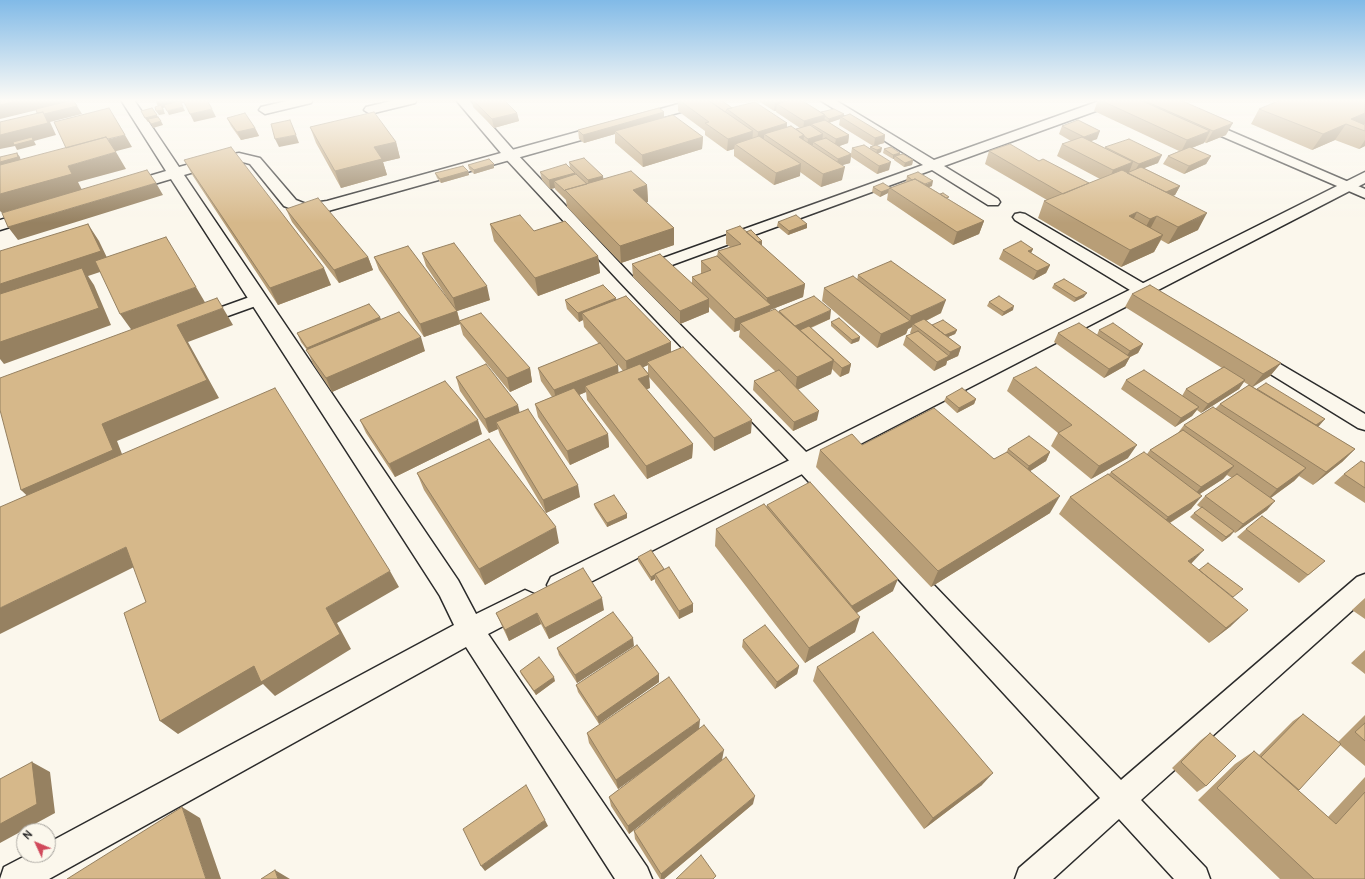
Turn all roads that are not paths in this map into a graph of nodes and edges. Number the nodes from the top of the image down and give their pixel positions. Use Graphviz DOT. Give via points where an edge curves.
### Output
graph roads {
  1 [pos="155,141"];
  2 [pos="498,141"];
  3 [pos="564,141"];
  4 [pos="894,141"];
  5 [pos="1003,141"];
  6 [pos="1243,141"];
  7 [pos="511,156"];
  8 [pos="935,166"];
  9 [pos="176,173"];
  10 [pos="1365,177"];
  11 [pos="1348,186"];
  12 [pos="107,193"];
  13 [pos="1365,194"];
  14 [pos="993,202"];
  15 [pos="54,209"];
  16 [pos="1020,217"];
  17 [pos="0,225"];
  18 [pos="624,277"];
  19 [pos="1144,290"];
  20 [pos="258,299"];
  21 [pos="1170,306"];
  22 [pos="184,327"];
  23 [pos="1238,347"];
  24 [pos="1365,423"];
  25 [pos="804,463"];
  26 [pos="1365,584"];
  27 [pos="470,630"];
  28 [pos="1121,800"];
  29 [pos="16,879"];
  30 [pos="635,879"];
  31 [pos="1030,879"];
  32 [pos="1195,879"];
  1 -- 9 [label="street"];
  2 -- 7 [label="street"];
  3 -- 7 [label="street"];
  4 -- 8 [label="street"];
  5 -- 8 [label="street"];
  6 -- 11 [label="street"];
  7 -- 9 [label="street" via="328,206 304,209 290,203 255,161 239,157"];
  7 -- 18 [label="street"];
  8 -- 14 [label="street"];
  8 -- 18 [label="street"];
  9 -- 12 [label="street"];
  9 -- 20 [label="street" via="190,199"];
  10 -- 11 [label="street"];
  11 -- 13 [label="street"];
  11 -- 19 [label="street"];
  15 -- 17 [label="street"];
  16 -- 19 [label="street"];
  18 -- 25 [label="street"];
  19 -- 21 [label="street"];
  19 -- 25 [label="street"];
  20 -- 22 [label="street"];
  20 -- 27 [label="street" via="449,588"];
  23 -- 24 [label="street"];
  25 -- 27 [label="street"];
  25 -- 28 [label="street"];
  26 -- 28 [label="street"];
  27 -- 29 [label="street"];
  27 -- 30 [label="street"];
  28 -- 31 [label="street"];
  28 -- 32 [label="street"];
}
